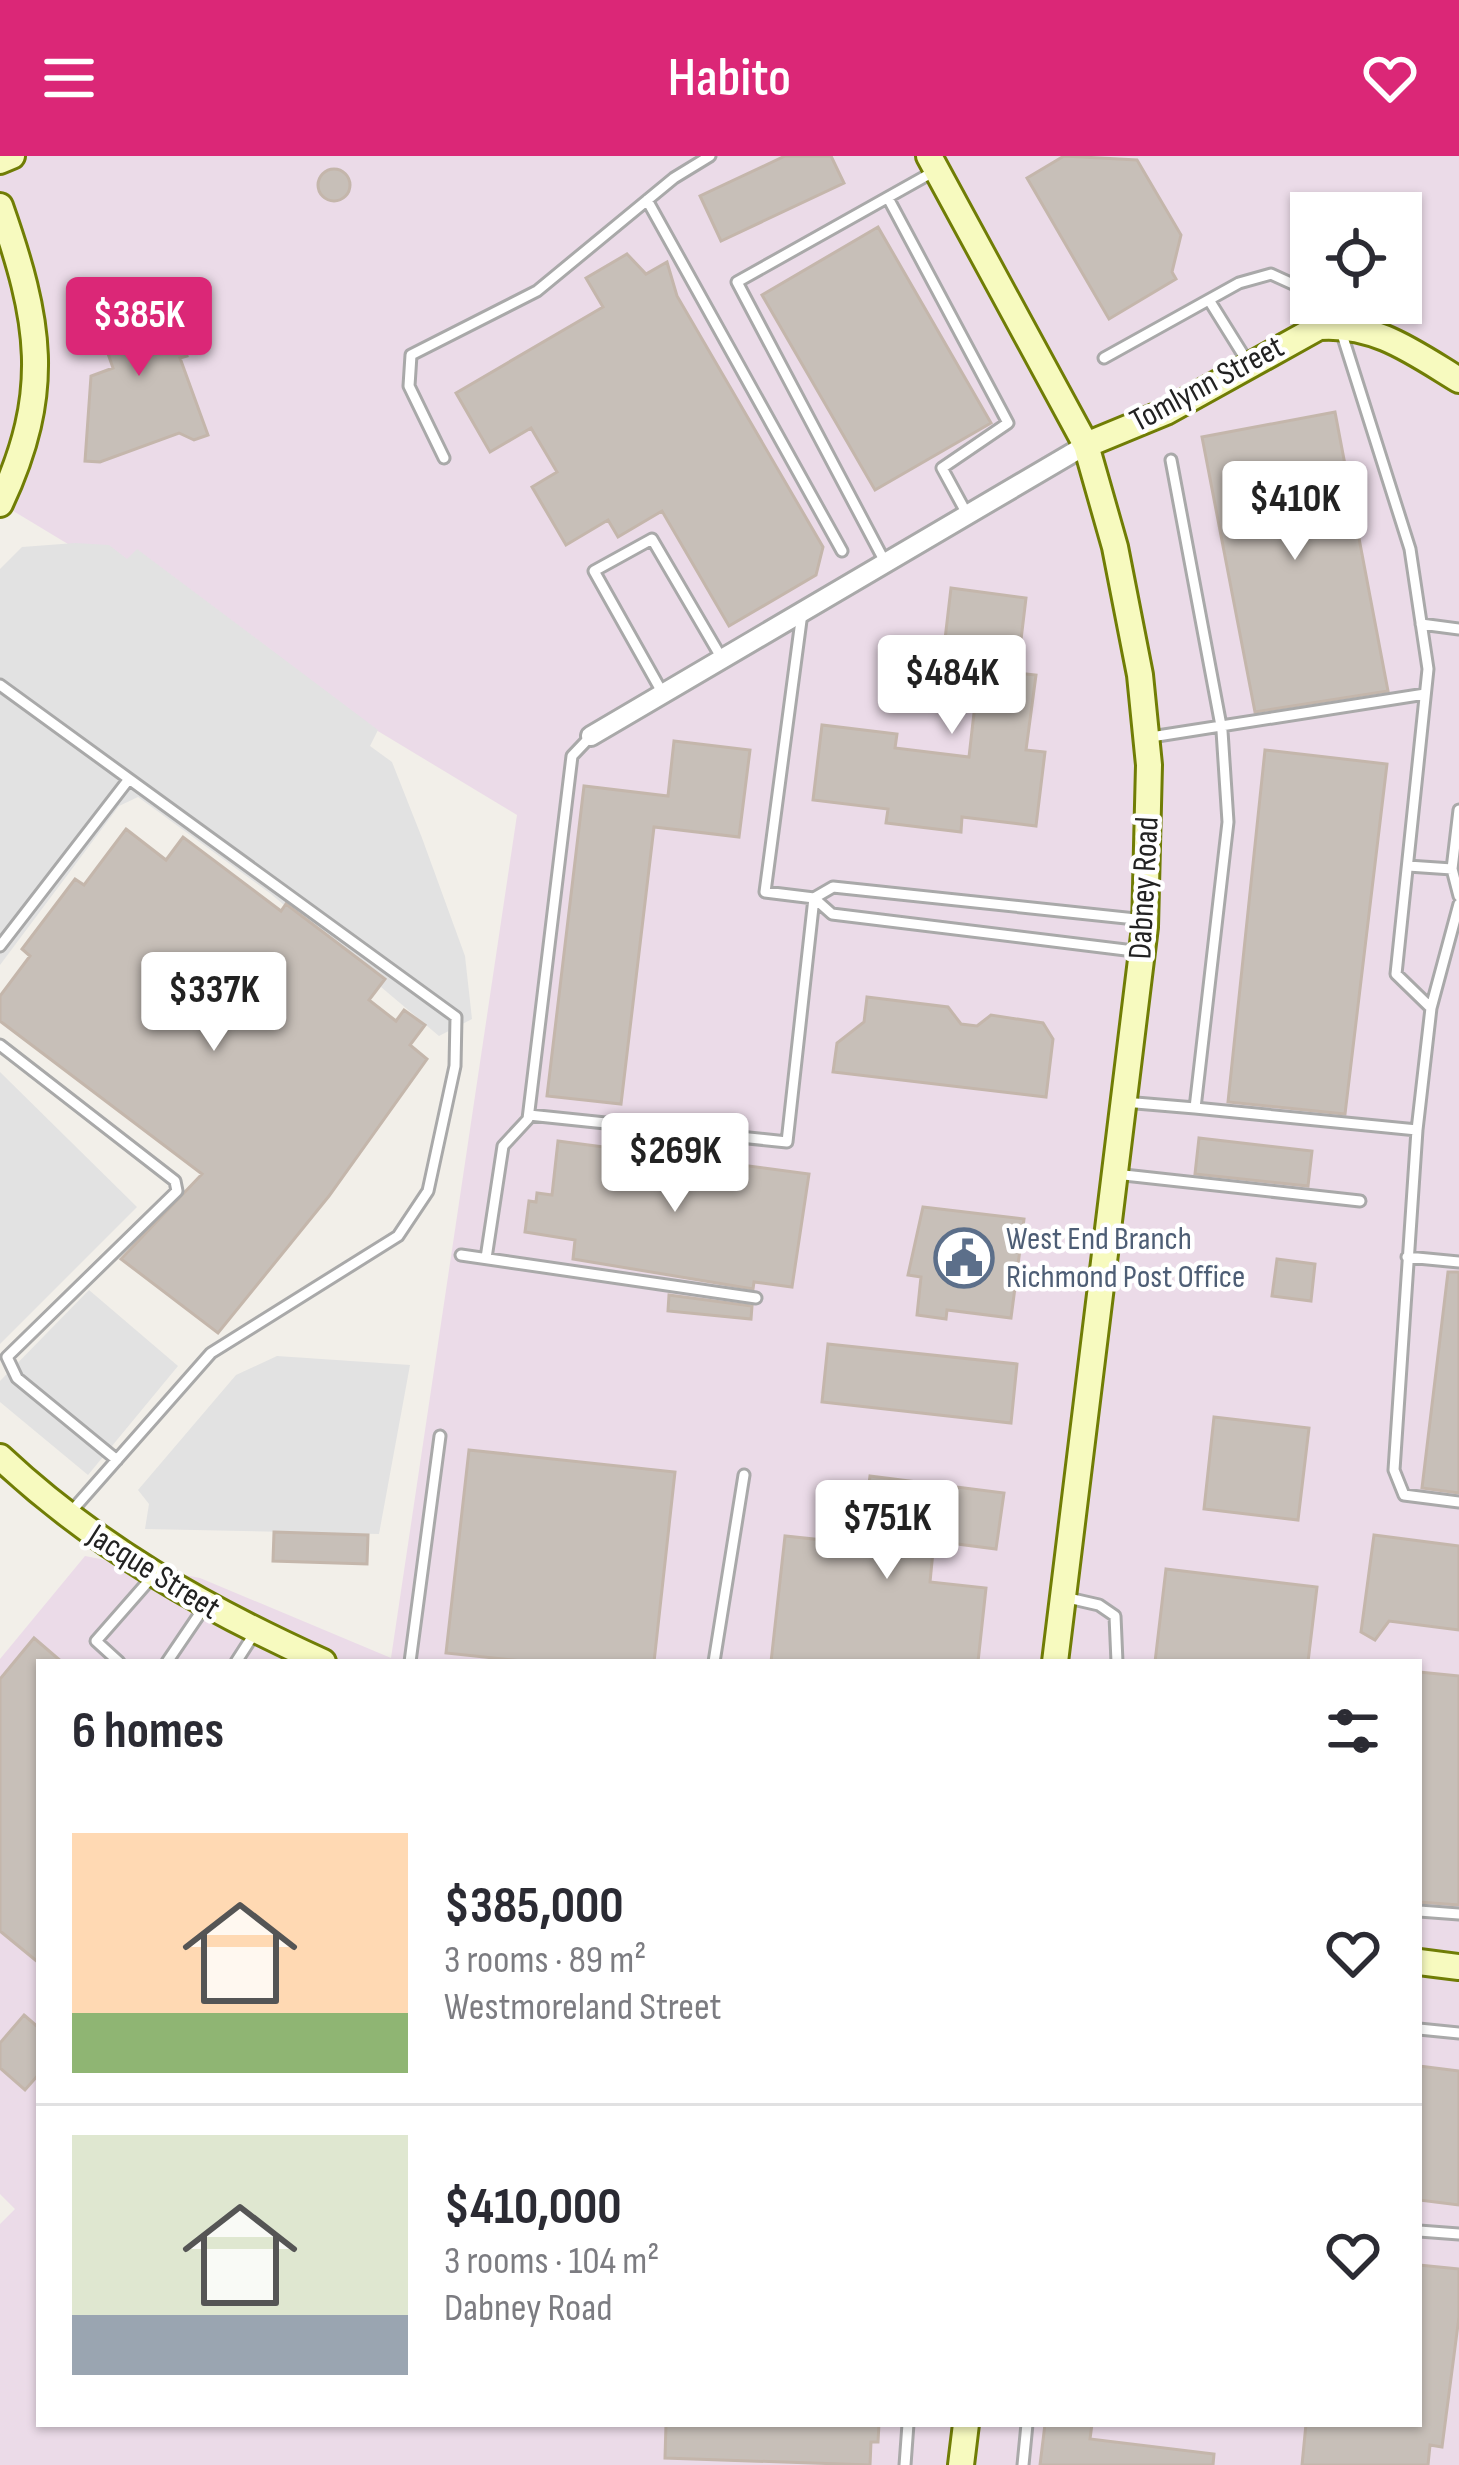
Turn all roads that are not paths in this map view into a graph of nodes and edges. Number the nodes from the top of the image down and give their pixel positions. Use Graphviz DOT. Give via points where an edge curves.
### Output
graph roads {
  1 [pos="12,156"];
  2 [pos="710,156"];
  3 [pos="0,161"];
  4 [pos="933,163"];
  5 [pos="888,198"];
  6 [pos="647,200"];
  7 [pos="0,206"];
  8 [pos="1209,300"];
  9 [pos="1329,327"];
  10 [pos="1105,358"];
  11 [pos="1249,364"];
  12 [pos="1459,380"];
  13 [pos="1086,445"];
  14 [pos="444,458"];
  15 [pos="1171,460"];
  16 [pos="0,504"];
  17 [pos="967,514"];
  18 [pos="842,550"];
  19 [pos="884,562"];
  20 [pos="803,609"];
  21 [pos="1421,624"];
  22 [pos="1459,629"];
  23 [pos="721,657"];
  24 [pos="0,685"];
  25 [pos="662,692"];
  26 [pos="1425,694"];
  27 [pos="1221,728"];
  28 [pos="592,736"];
  29 [pos="1146,737"];
  30 [pos="129,779"];
  31 [pos="1459,810"];
  32 [pos="1408,866"];
  33 [pos="1452,869"];
  34 [pos="814,898"];
  35 [pos="1459,900"];
  36 [pos="1145,920"];
  37 [pos="0,946"];
  38 [pos="1142,952"];
  39 [pos="1431,1008"];
  40 [pos="0,1045"];
  41 [pos="1124,1102"];
  42 [pos="1195,1108"];
  43 [pos="529,1115"];
  44 [pos="1417,1130"];
  45 [pos="1115,1174"];
  46 [pos="1360,1201"];
  47 [pos="461,1255"];
  48 [pos="1407,1257"];
  49 [pos="486,1258"];
  50 [pos="1459,1262"];
  51 [pos="756,1298"];
  52 [pos="440,1436"];
  53 [pos="0,1457"];
  54 [pos="117,1460"];
  55 [pos="744,1475"];
  56 [pos="1459,1502"];
  57 [pos="67,1516"];
  58 [pos="154,1576"];
  59 [pos="1062,1596"];
  60 [pos="206,1606"];
  61 [pos="256,1631"];
  62 [pos="115,1659"];
  63 [pos="169,1659"];
  64 [pos="238,1659"];
  65 [pos="317,1659"];
  66 [pos="410,1659"];
  67 [pos="714,1659"];
  68 [pos="1055,1659"];
  69 [pos="1117,1659"];
  70 [pos="1422,1911"];
  71 [pos="1459,1913"];
  72 [pos="1422,1962"];
  73 [pos="1459,1967"];
  74 [pos="1422,2029"];
  75 [pos="1459,2033"];
  76 [pos="1422,2231"];
  77 [pos="1459,2234"];
  78 [pos="908,2427"];
  79 [pos="966,2427"];
  80 [pos="1027,2427"];
  81 [pos="904,2465"];
  82 [pos="961,2465"];
  83 [pos="1022,2465"];
  1 -- 3 [label="street"];
  2 -- 6 [label="lane"];
  4 -- 5 [label="lane"];
  4 -- 13 [label="street, Dabney Road"];
  5 -- 17 [label="lane" via="1008,423 942,469"];
  5 -- 19 [label="lane" via="737,283"];
  6 -- 14 [label="lane" via="536,291 411,356 409,386"];
  6 -- 18 [label="lane"];
  7 -- 16 [label="street" via="36,326 39,370 24,452"];
  8 -- 9 [label="lane" via="1270,274 1306,290"];
  8 -- 10 [label="lane"];
  8 -- 11 [label="lane"];
  9 -- 11 [label="street, Tomlynn Street"];
  9 -- 12 [label="street" via="1378,332"];
  9 -- 21 [label="lane" via="1410,549"];
  11 -- 13 [label="street, Tomlynn Street" via="1166,412"];
  13 -- 17 [label="street"];
  13 -- 29 [label="street, Dabney Road" via="1115,547"];
  15 -- 27 [label="lane"];
  17 -- 19 [label="street"];
  19 -- 20 [label="street"];
  20 -- 23 [label="street"];
  20 -- 34 [label="lane" via="765,892"];
  21 -- 22 [label="lane"];
  21 -- 26 [label="lane"];
  23 -- 25 [label="street"];
  23 -- 25 [label="lane" via="652,539 594,571"];
  24 -- 30 [label="lane"];
  25 -- 28 [label="street"];
  26 -- 27 [label="lane"];
  26 -- 32 [label="lane"];
  27 -- 29 [label="lane"];
  27 -- 42 [label="lane" via="1228,822"];
  28 -- 43 [label="lane" via="572,755"];
  29 -- 36 [label="street, Dabney Road"];
  30 -- 37 [label="lane"];
  30 -- 54 [label="lane" via="456,1017 455,1066 428,1191 398,1236 211,1353"];
  31 -- 33 [label="lane"];
  32 -- 33 [label="lane"];
  32 -- 39 [label="lane" via="1396,974"];
  33 -- 35 [label="lane"];
  34 -- 36 [label="lane" via="833,887"];
  34 -- 38 [label="lane" via="832,914"];
  34 -- 43 [label="lane" via="787,1142"];
  35 -- 39 [label="lane"];
  36 -- 38 [label="street, Dabney Road"];
  38 -- 41 [label="street, Dabney Road"];
  39 -- 44 [label="lane"];
  40 -- 54 [label="lane" via="175,1181 177,1191 7,1357 17,1378"];
  41 -- 42 [label="lane"];
  41 -- 45 [label="street, Dabney Road"];
  42 -- 44 [label="lane"];
  43 -- 49 [label="lane" via="503,1146"];
  44 -- 48 [label="lane"];
  45 -- 46 [label="lane"];
  45 -- 59 [label="street, Dabney Road"];
  47 -- 49 [label="lane"];
  48 -- 50 [label="lane"];
  48 -- 56 [label="lane" via="1394,1469 1404,1495"];
  49 -- 51 [label="lane"];
  52 -- 66 [label="lane"];
  53 -- 57 [label="street, Jacque Street"];
  54 -- 57 [label="lane"];
  55 -- 67 [label="lane"];
  57 -- 58 [label="street, Jacque Street"];
  58 -- 60 [label="street, Jacque Street"];
  58 -- 62 [label="lane" via="96,1641"];
  59 -- 68 [label="street, Dabney Road"];
  59 -- 69 [label="lane" via="1115,1616"];
  60 -- 61 [label="street, Jacque Street"];
  60 -- 63 [label="lane"];
  61 -- 64 [label="lane"];
  61 -- 65 [label="street, Jacque Street"];
  70 -- 71 [label="lane"];
  72 -- 73 [label="street"];
  74 -- 75 [label="lane"];
  76 -- 77 [label="lane"];
  78 -- 81 [label="lane"];
  79 -- 82 [label="street"];
  80 -- 83 [label="lane"];
}
